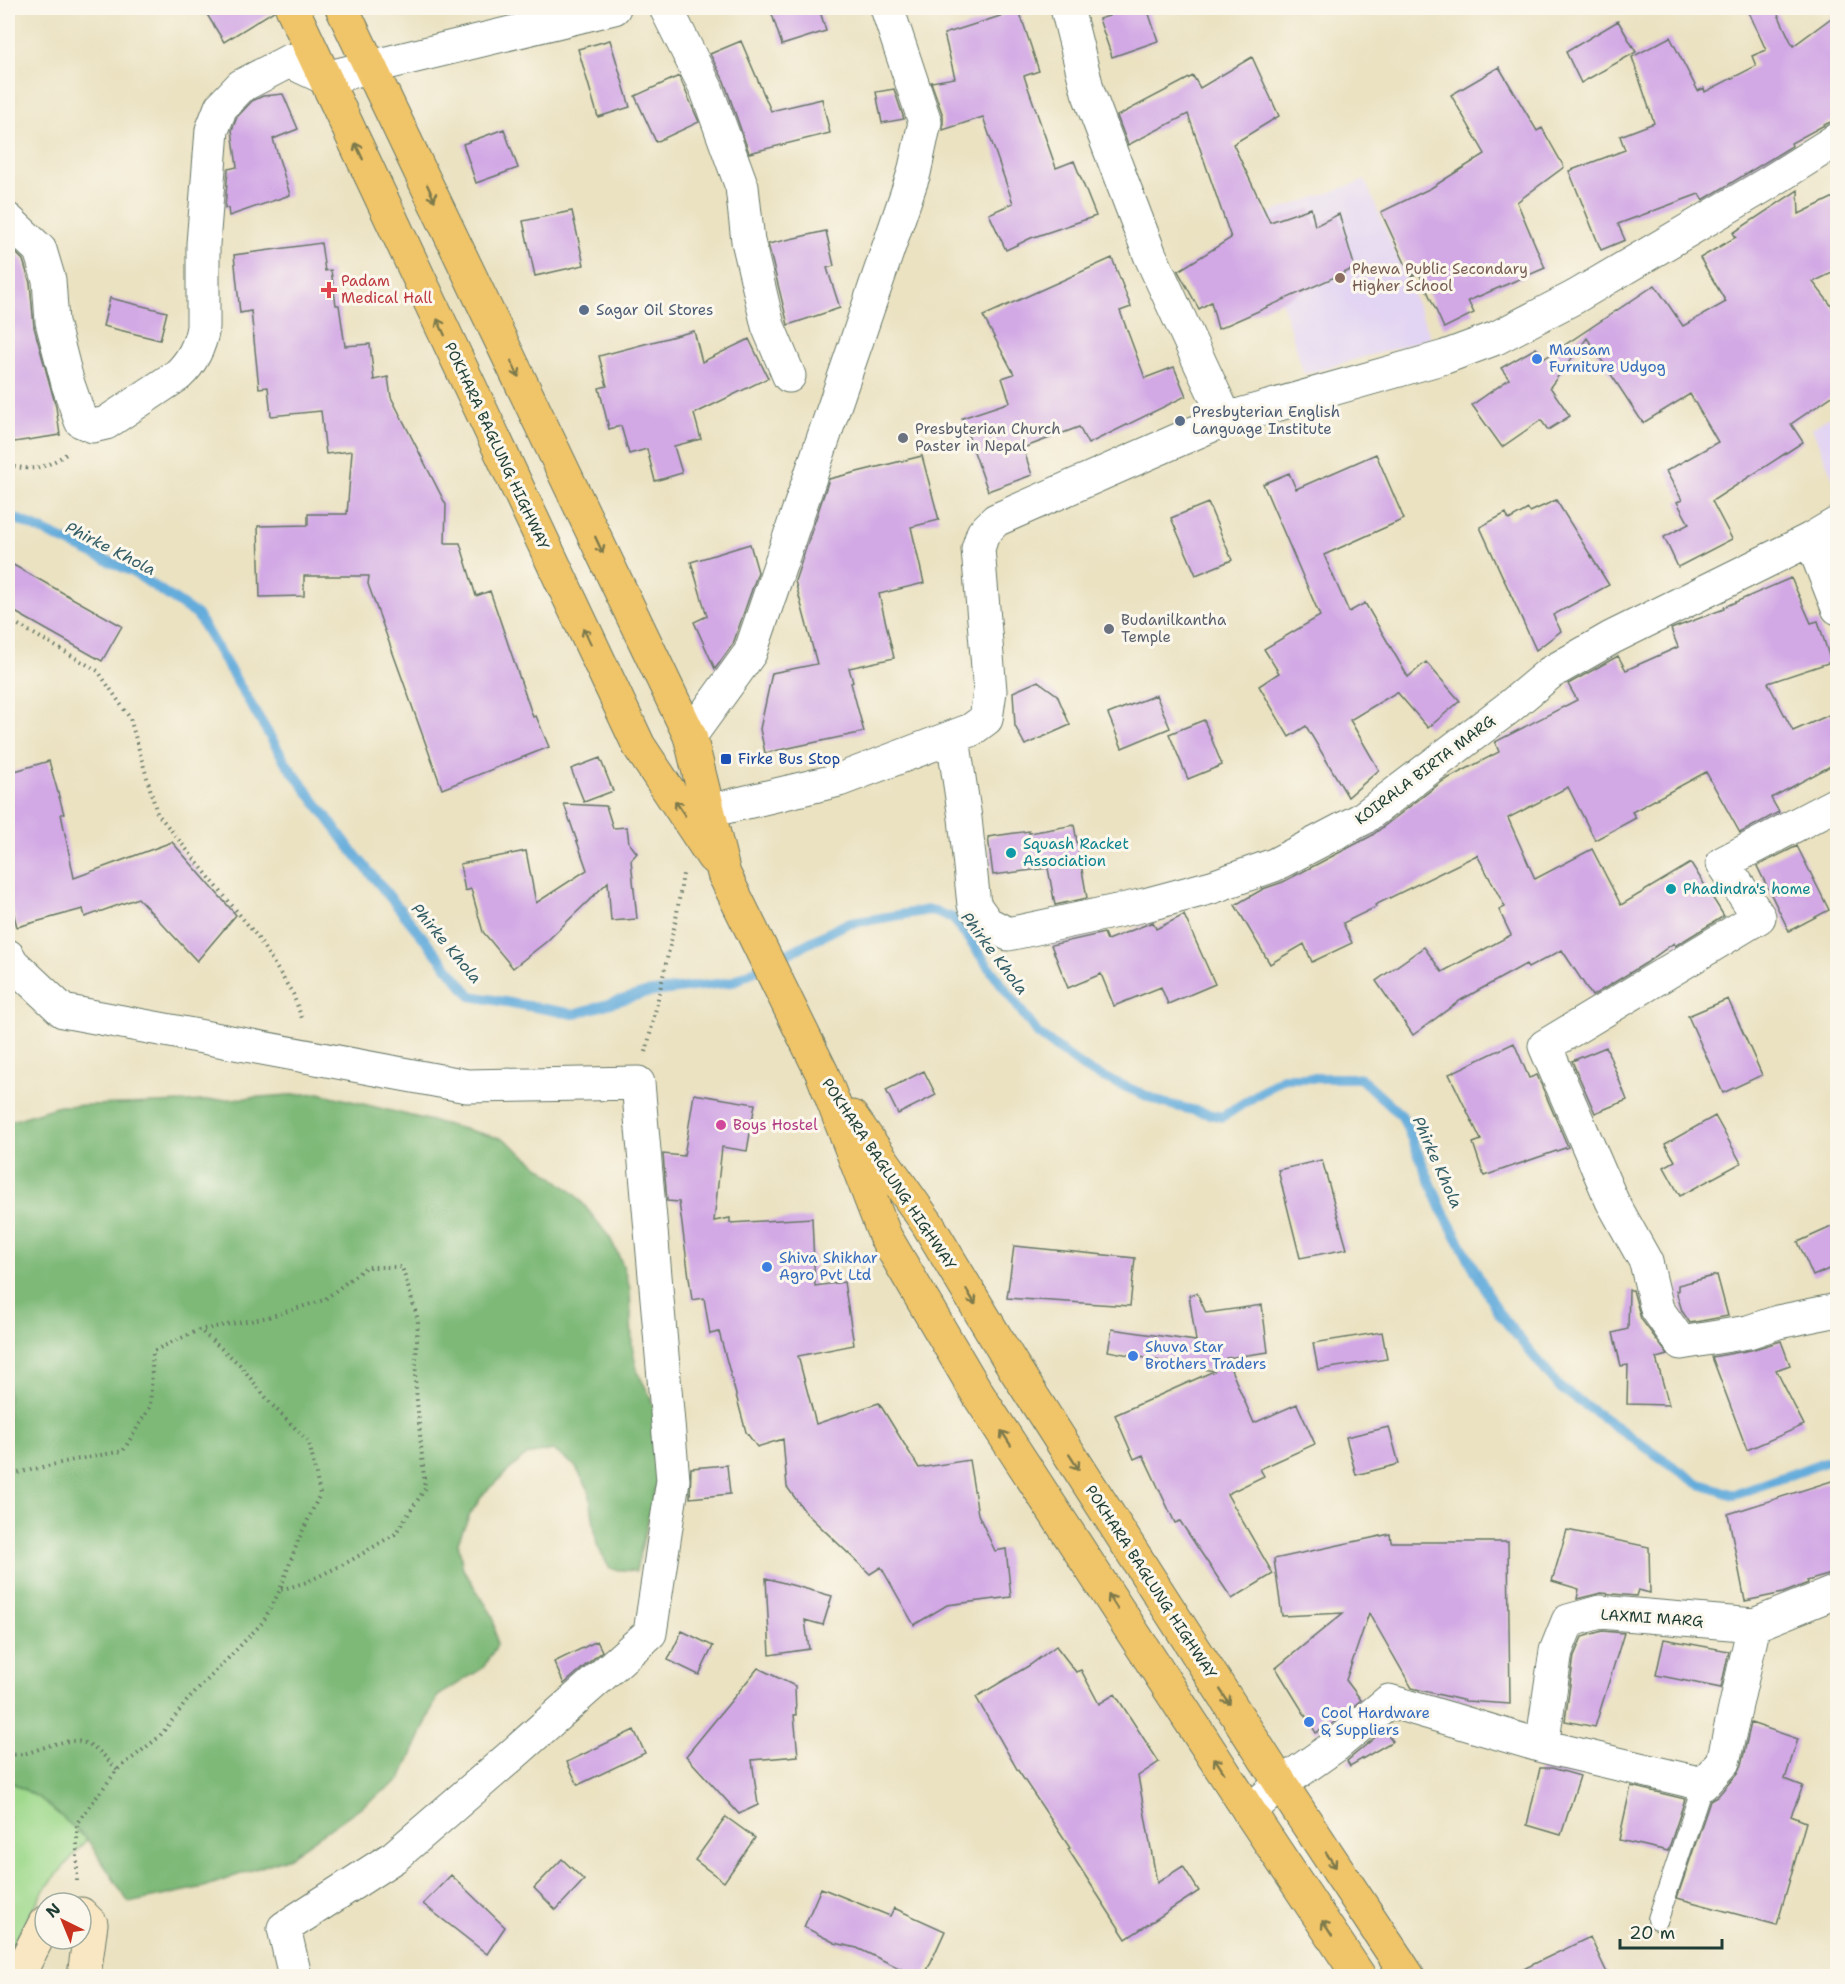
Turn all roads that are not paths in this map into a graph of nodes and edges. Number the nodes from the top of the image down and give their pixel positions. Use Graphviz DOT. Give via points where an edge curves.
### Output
graph roads {
  1 [pos="292,8"];
  2 [pos="342,8"];
  3 [pos="614,8"];
  4 [pos="666,8"];
  5 [pos="887,8"];
  6 [pos="1067,8"];
  7 [pos="371,66"];
  8 [pos="325,78"];
  9 [pos="1838,140"];
  10 [pos="8,220"];
  11 [pos="789,376"];
  12 [pos="1226,419"];
  13 [pos="1824,531"];
  14 [pos="1838,608"];
  15 [pos="690,736"];
  16 [pos="953,738"];
  17 [pos="1838,803"];
  18 [pos="709,811"];
  19 [pos="724,873"];
  20 [pos="8,956"];
  21 [pos="822,1073"];
  22 [pos="1838,1310"];
  23 [pos="1838,1591"];
  24 [pos="1754,1625"];
  25 [pos="1542,1746"];
  26 [pos="1281,1784"];
  27 [pos="1703,1784"];
  28 [pos="1249,1811"];
  29 [pos="1658,1919"];
  30 [pos="33,1947"];
  31 [pos="87,1951"];
  32 [pos="18,1977"];
  33 [pos="84,1977"];
  34 [pos="295,1977"];
  35 [pos="1359,1977"];
  36 [pos="1408,1977"];
  1 -- 8 [label="highway, POKHARA BAGLUNG HIGHWAY"];
  2 -- 7 [label="highway"];
  3 -- 7 [label="street"];
  4 -- 11 [label="street" via="706,88 742,187 748,241 768,326"];
  5 -- 15 [label="street" via="925,122 914,173 750,653"];
  6 -- 12 [label="street" via="1088,92 1150,255"];
  7 -- 8 [label="street"];
  7 -- 15 [label="highway, one-way"];
  8 -- 10 [label="street" via="289,62 241,86 221,107 212,130 203,244 201,340 188,366 178,375 106,423 93,426 81,422 52,322 49,280 40,250"];
  19 -- 8 [label="highway, POKHARA BAGLUNG HIGHWAY, one-way" via="639,746"];
  9 -- 12 [label="street" via="1575,297 1496,338 1445,357"];
  12 -- 16 [label="street" via="996,520 983,533 978,549 990,691 986,719"];
  13 -- 14 [label="street"];
  13 -- 16 [label="street, KOIRALA BIRTA MARG" via="1611,638 1550,673 1362,819 1332,836 1274,866 1145,906 1008,934 987,923 974,905"];
  15 -- 18 [label="highway"];
  16 -- 18 [label="street" via="839,780"];
  17 -- 22 [label="street" via="1723,863 1759,917 1545,1046 1612,1201 1646,1262 1657,1309 1681,1343 1748,1332"];
  18 -- 19 [label="highway"];
  19 -- 21 [label="highway"];
  20 -- 34 [label="street" via="63,1011 466,1086 638,1083 673,1480 650,1633 394,1857 284,1928"];
  21 -- 26 [label="highway, POKHARA BAGLUNG HIGHWAY, one-way" via="927,1223 1013,1366"];
  28 -- 21 [label="highway, POKHARA BAGLUNG HIGHWAY, one-way" via="979,1396 885,1236"];
  23 -- 24 [label="street, LAXMI MARG"];
  24 -- 25 [label="street, LAXMI MARG" via="1600,1612 1568,1621 1556,1652"];
  24 -- 27 [label="street" via="1723,1762"];
  25 -- 26 [label="street" via="1389,1701"];
  25 -- 27 [label="street"];
  26 -- 28 [label="street"];
  26 -- 36 [label="highway, POKHARA BAGLUNG HIGHWAY, one-way"];
  27 -- 29 [label="lane"];
  35 -- 28 [label="highway, POKHARA BAGLUNG HIGHWAY, one-way"];
  30 -- 32 [label="street"];
  31 -- 33 [label="street"];
}
